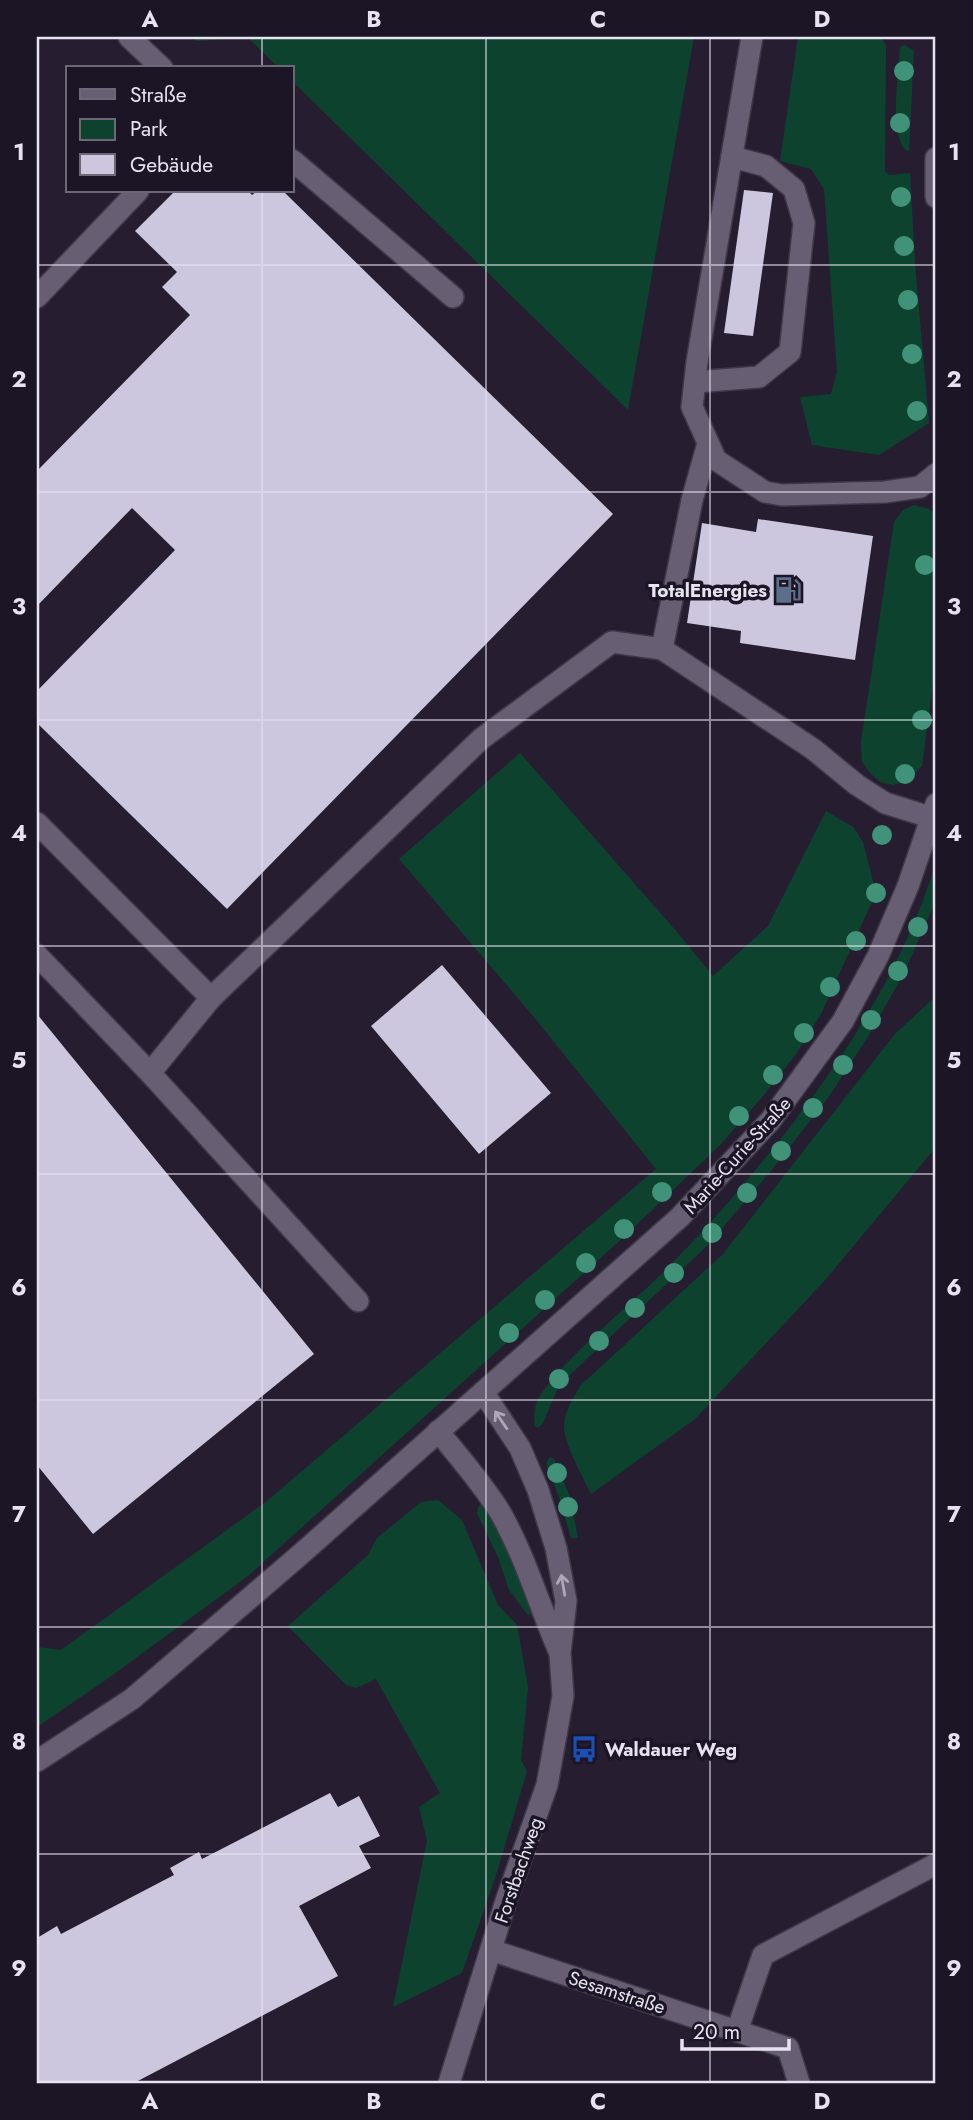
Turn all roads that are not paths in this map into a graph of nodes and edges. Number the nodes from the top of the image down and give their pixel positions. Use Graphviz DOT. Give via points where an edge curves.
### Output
graph roads {
  1 [pos="129,37"];
  2 [pos="752,37"];
  3 [pos="160,66"];
  4 [pos="732,157"];
  5 [pos="936,158"];
  6 [pos="294,162"];
  7 [pos="137,192"];
  8 [pos="936,197"];
  9 [pos="37,297"];
  10 [pos="453,297"];
  11 [pos="695,382"];
  12 [pos="708,443"];
  13 [pos="936,474"];
  14 [pos="662,649"];
  15 [pos="935,811"];
  16 [pos="37,823"];
  17 [pos="37,955"];
  18 [pos="212,998"];
  19 [pos="150,1073"];
  20 [pos="358,1301"];
  21 [pos="483,1392"];
  22 [pos="438,1431"];
  23 [pos="560,1653"];
  24 [pos="37,1761"];
  25 [pos="936,1864"];
  26 [pos="491,1950"];
  27 [pos="737,2031"];
  28 [pos="449,2083"];
  29 [pos="799,2083"];
  1 -- 3 [label="street"];
  2 -- 4 [label="street"];
  4 -- 11 [label="street"];
  4 -- 11 [label="street" via="766,166 794,189 804,223 790,352 759,377"];
  5 -- 8 [label="street"];
  6 -- 10 [label="street"];
  7 -- 9 [label="street"];
  11 -- 12 [label="street" via="692,407"];
  12 -- 13 [label="street" via="716,460 765,492 782,495 885,492 920,487"];
  12 -- 14 [label="street"];
  14 -- 15 [label="street" via="886,803"];
  14 -- 18 [label="street" via="612,642 481,739"];
  15 -- 21 [label="street, Marie-Curie-Straße" via="878,956 843,1021 771,1121 680,1217"];
  16 -- 18 [label="street"];
  17 -- 19 [label="street"];
  18 -- 19 [label="street"];
  19 -- 20 [label="street"];
  21 -- 22 [label="street, Marie-Curie-Straße"];
  23 -- 21 [label="street, Forstbachweg, one-way" via="566,1601 556,1548 520,1448"];
  22 -- 23 [label="street, Forstbachweg" via="500,1512 526,1564"];
  22 -- 24 [label="street" via="131,1699"];
  23 -- 26 [label="street, Forstbachweg" via="563,1696 547,1785"];
  25 -- 27 [label="street" via="762,1955"];
  26 -- 27 [label="street, Sesamstraße"];
  26 -- 28 [label="street, Forstbachweg"];
  27 -- 29 [label="street, Sesamstraße" via="788,2048"];
}
